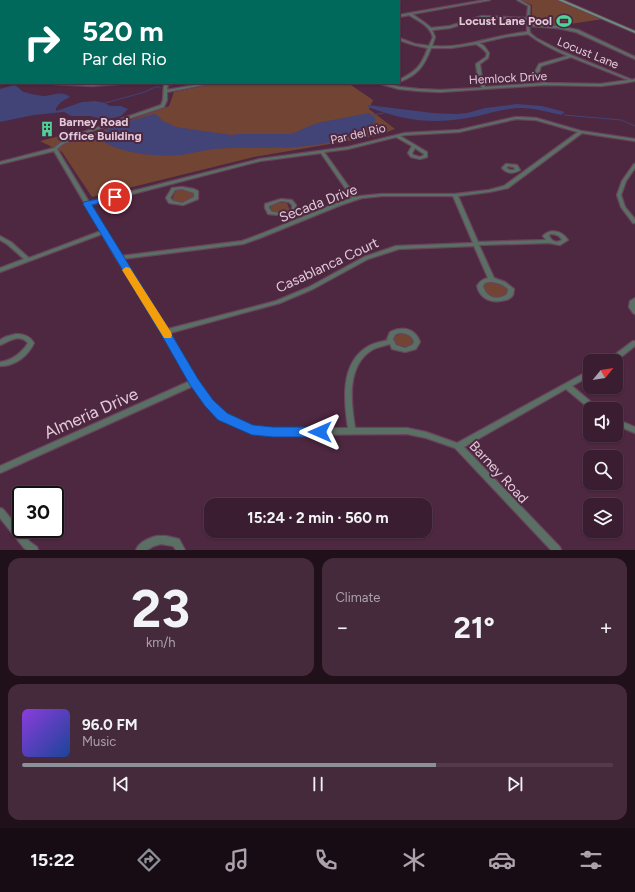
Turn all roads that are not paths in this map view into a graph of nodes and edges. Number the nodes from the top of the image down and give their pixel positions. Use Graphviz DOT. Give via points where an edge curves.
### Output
graph roads {
  1 [pos="475,0"];
  2 [pos="489,0"];
  3 [pos="518,0"];
  4 [pos="560,0"];
  5 [pos="480,2"];
  6 [pos="409,14"];
  7 [pos="400,16"];
  8 [pos="529,19"];
  9 [pos="529,26"];
  10 [pos="431,29"];
  11 [pos="635,32"];
  12 [pos="528,33"];
  13 [pos="400,40"];
  14 [pos="476,43"];
  15 [pos="430,46"];
  16 [pos="571,56"];
  17 [pos="635,58"];
  18 [pos="400,81"];
  19 [pos="634,81"];
  20 [pos="166,84"];
  21 [pos="206,84"];
  22 [pos="385,84"];
  23 [pos="391,84"];
  24 [pos="545,84"];
  25 [pos="388,85"];
  26 [pos="484,88"];
  27 [pos="166,91"];
  28 [pos="581,132"];
  29 [pos="397,136"];
  30 [pos="635,140"];
  31 [pos="414,146"];
  32 [pos="55,149"];
  33 [pos="322,152"];
  34 [pos="0,163"];
  35 [pos="635,165"];
  36 [pos="516,171"];
  37 [pos="525,174"];
  38 [pos="170,183"];
  39 [pos="174,189"];
  40 [pos="455,194"];
  41 [pos="354,198"];
  42 [pos="87,204"];
  43 [pos="289,215"];
  44 [pos="635,222"];
  45 [pos="294,223"];
  46 [pos="104,232"];
  47 [pos="0,238"];
  48 [pos="551,241"];
  49 [pos="476,244"];
  50 [pos="119,258"];
  51 [pos="28,260"];
  52 [pos="0,270"];
  53 [pos="492,280"];
  54 [pos="635,300"];
  55 [pos="635,312"];
  56 [pos="166,332"];
  57 [pos="390,342"];
  58 [pos="0,343"];
  59 [pos="635,343"];
  60 [pos="620,354"];
  61 [pos="2,366"];
  62 [pos="583,377"];
  63 [pos="194,382"];
  64 [pos="567,386"];
  65 [pos="586,402"];
  66 [pos="623,425"];
  67 [pos="635,430"];
  68 [pos="352,432"];
  69 [pos="458,446"];
  70 [pos="0,470"];
  71 [pos="0,512"];
  72 [pos="34,550"];
  73 [pos="140,550"];
  74 [pos="181,550"];
  75 [pos="557,550"];
  1 -- 5 [label="street"];
  2 -- 5 [label="street"];
  3 -- 8 [label="street" via="528,6"];
  4 -- 11 [label="street"];
  5 -- 6 [label="street"];
  6 -- 7 [label="street"];
  6 -- 10 [label="street"];
  8 -- 9 [label="street"];
  8 -- 10 [label="street" via="482,17 450,27"];
  9 -- 12 [label="street"];
  9 -- 17 [label="street" via="577,31"];
  10 -- 15 [label="street" via="434,37"];
  12 -- 14 [label="street" via="505,35"];
  12 -- 16 [label="street, Locust Lane"];
  13 -- 15 [label="street" via="409,44"];
  14 -- 15 [label="street"];
  14 -- 26 [label="street" via="488,53 478,64"];
  15 -- 18 [label="street" via="419,70"];
  16 -- 19 [label="street, Locust Lane"];
  16 -- 24 [label="street" via="540,65 537,72"];
  19 -- 24 [label="street, Hemlock Drive" via="608,85"];
  20 -- 27 [label="street"];
  21 -- 27 [label="street"];
  22 -- 25 [label="street, Hemlock Drive"];
  23 -- 25 [label="street"];
  24 -- 26 [label="street, Hemlock Drive"];
  25 -- 26 [label="street, Hemlock Drive" via="400,89 427,91"];
  27 -- 32 [label="street" via="163,106 89,132"];
  28 -- 29 [label="street, Par del Rio" via="536,119 520,118 459,131"];
  28 -- 30 [label="street, Par del Rio"];
  28 -- 37 [label="street, Secada Drive"];
  29 -- 31 [label="street"];
  29 -- 33 [label="street, Par del Rio"];
  32 -- 34 [label="street"];
  32 -- 42 [label="street, Barney Road"];
  33 -- 38 [label="street, Par del Rio" via="260,160"];
  33 -- 41 [label="street"];
  35 -- 44 [label="street" via="624,181 619,195 623,206"];
  36 -- 37 [label="street"];
  37 -- 40 [label="street, Secada Drive" via="498,189"];
  38 -- 39 [label="street"];
  38 -- 42 [label="street, Par del Rio"];
  39 -- 39 [label="street" via="168,198 172,203 183,204 196,198 196,192 192,190"];
  40 -- 41 [label="street, Secada Drive" via="382,194"];
  40 -- 49 [label="street"];
  41 -- 45 [label="street, Secada Drive"];
  42 -- 46 [label="street, Barney Road"];
  43 -- 43 [label="street" via="294,210 294,205 290,201 281,200 267,205 270,213"];
  43 -- 45 [label="street"];
  45 -- 50 [label="street, Secada Drive" via="258,237 230,244"];
  46 -- 50 [label="street, Barney Road"];
  46 -- 51 [label="street"];
  47 -- 51 [label="street"];
  48 -- 49 [label="street, Casablanca Court"];
  49 -- 53 [label="street"];
  49 -- 56 [label="street, Casablanca Court" via="389,249 278,302"];
  50 -- 56 [label="street, Barney Road"];
  51 -- 52 [label="street"];
  53 -- 53 [label="street" via="507,285 511,291 510,295 497,300 484,295 480,286 483,282"];
  54 -- 55 [label="street" via="632,302"];
  56 -- 63 [label="street, Barney Road"];
  57 -- 68 [label="street" via="367,349 357,360 351,374 348,392"];
  58 -- 61 [label="street" via="18,336 25,337 30,343 26,351"];
  59 -- 60 [label="street"];
  62 -- 64 [label="street"];
  63 -- 68 [label="street, Barney Road" via="222,416 252,430"];
  63 -- 70 [label="street, Almeria Drive"];
  64 -- 65 [label="street"];
  64 -- 69 [label="street"];
  66 -- 67 [label="street"];
  68 -- 69 [label="street, Barney Road" via="407,431 426,434"];
  69 -- 75 [label="street, Barney Road"];
  71 -- 72 [label="street"];
  73 -- 74 [label="street" via="146,544 162,539 176,542"];
}
